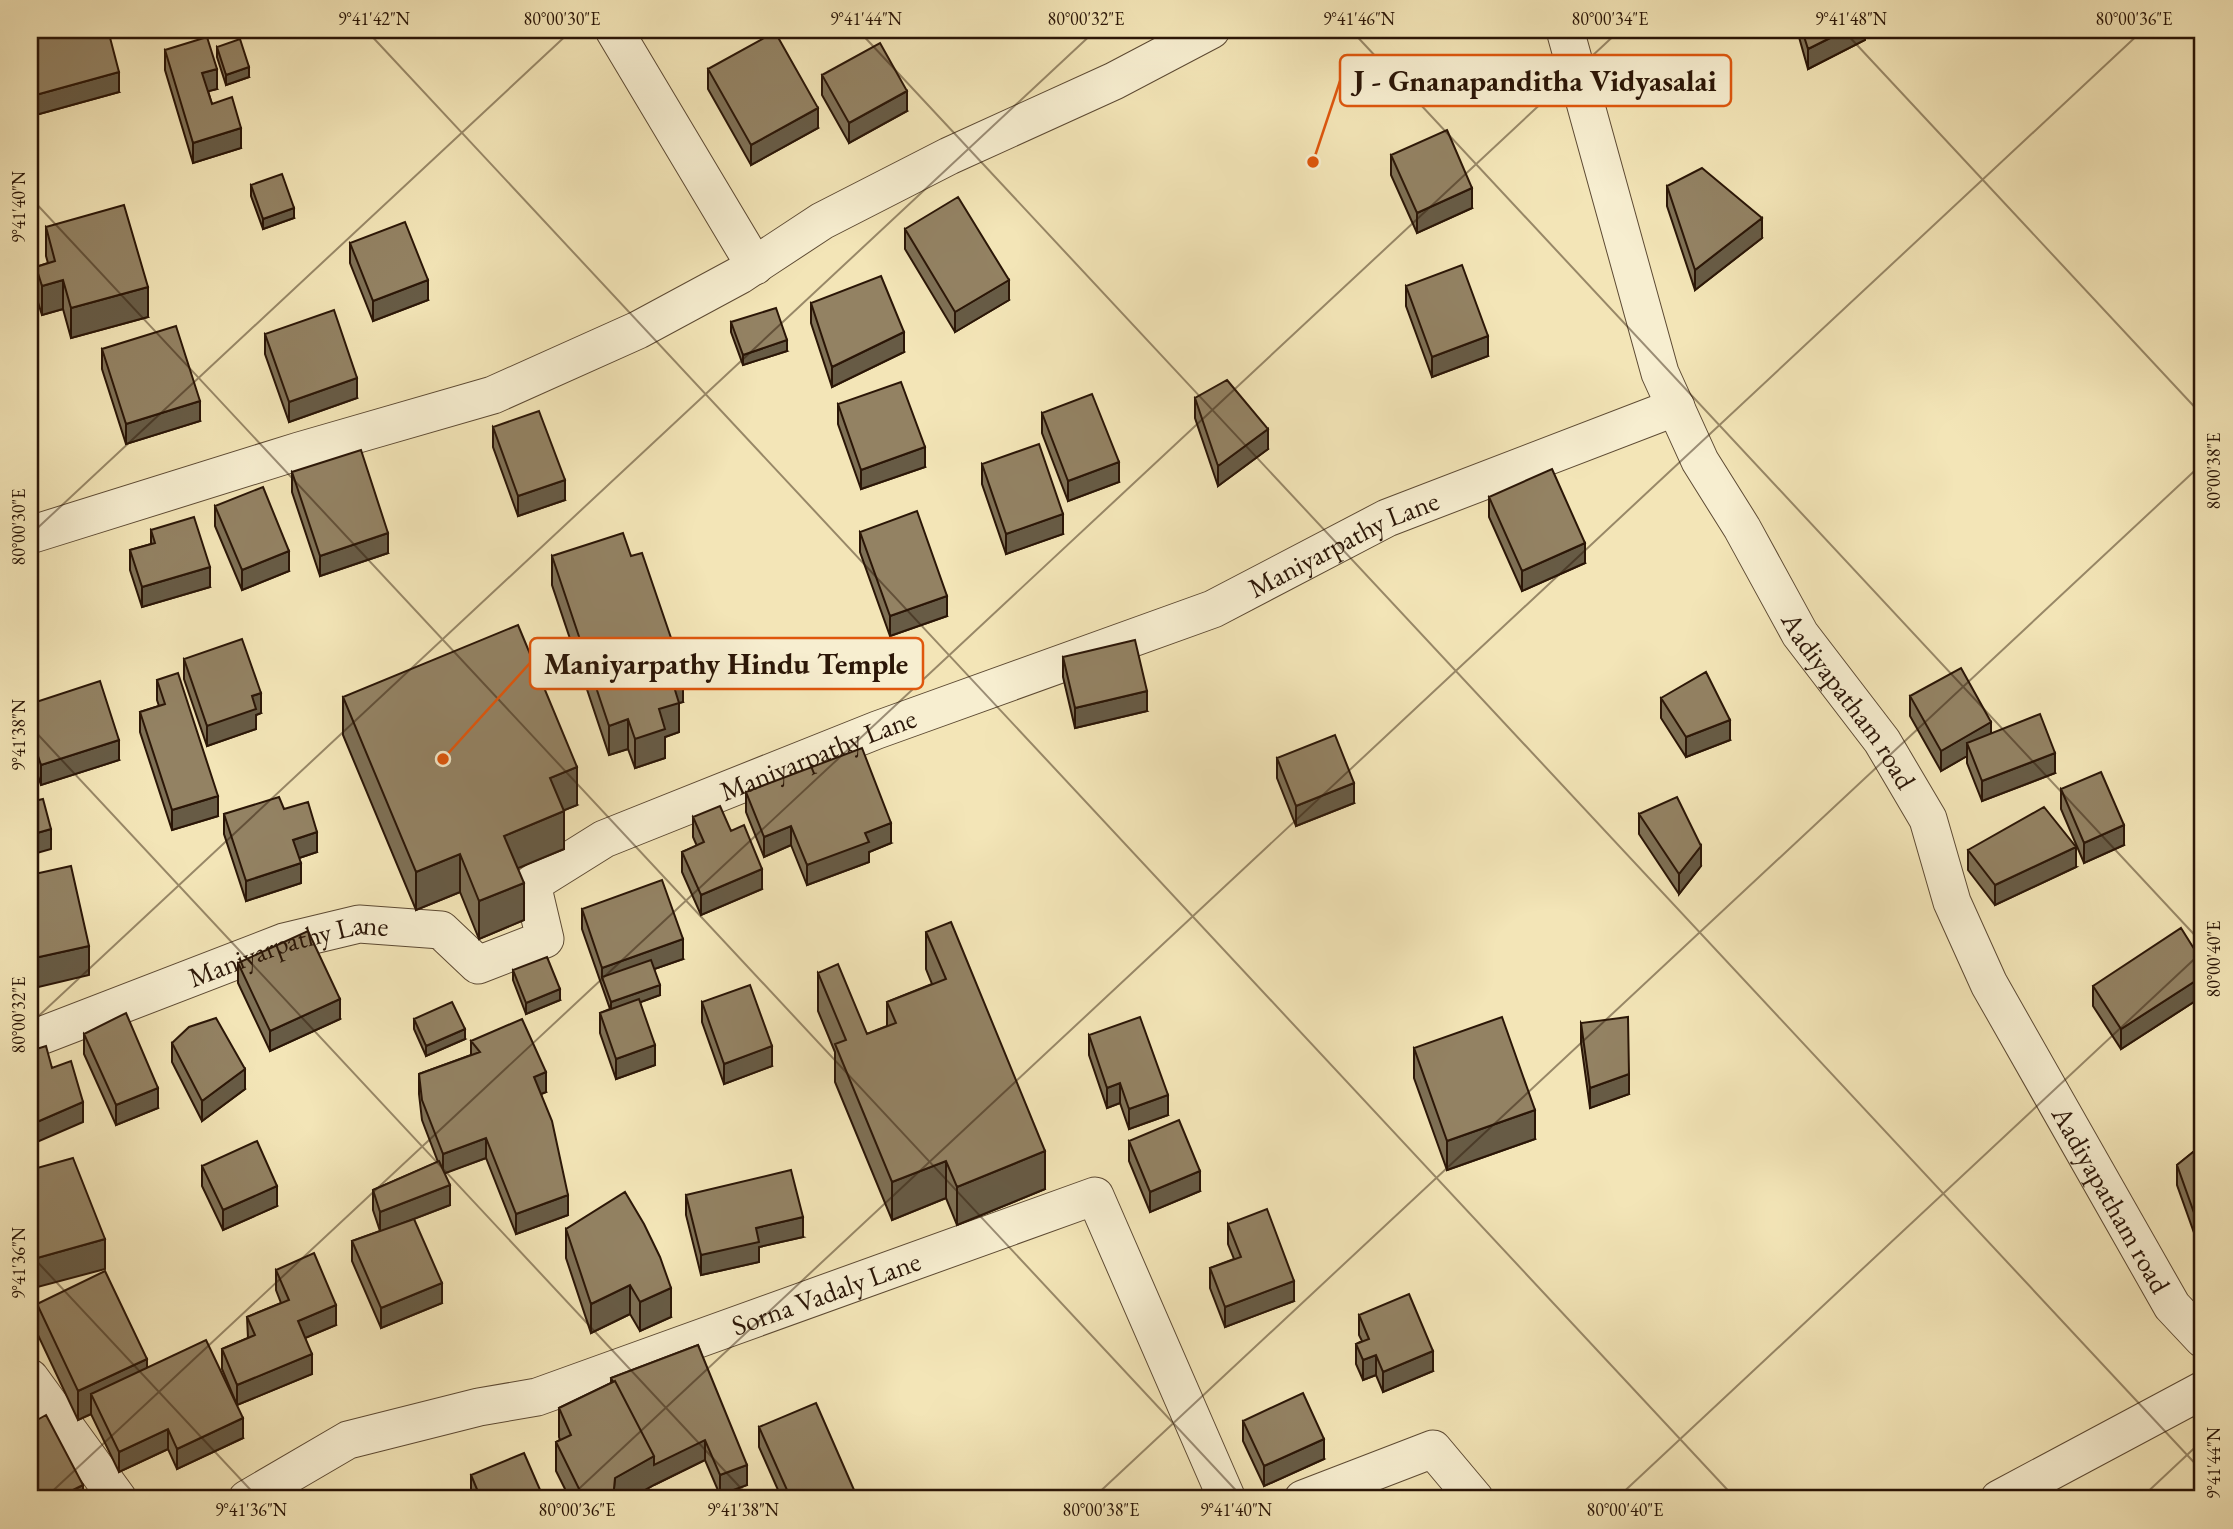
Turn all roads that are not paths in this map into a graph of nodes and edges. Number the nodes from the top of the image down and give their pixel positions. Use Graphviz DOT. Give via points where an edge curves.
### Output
graph roads {
  1 [pos="614,30"];
  2 [pos="1211,30"];
  3 [pos="1565,30"];
  4 [pos="755,266"];
  5 [pos="1676,407"];
  6 [pos="32,524"];
  7 [pos="30,1040"];
  8 [pos="2203,1339"];
  9 [pos="30,1378"];
  10 [pos="2203,1390"];
  11 [pos="118,1499"];
  12 [pos="247,1499"];
  13 [pos="1227,1499"];
  14 [pos="1303,1499"];
  15 [pos="1475,1499"];
  16 [pos="1999,1499"];
  1 -- 4 [label="street"];
  2 -- 4 [label="street" via="822,220"];
  3 -- 5 [label="street, Aadiyapatham road" via="1660,373"];
  4 -- 6 [label="street" via="638,330 493,395"];
  5 -- 7 [label="street, Maniyarpathy Lane" via="1387,518 1213,609 877,730 604,839 532,884 545,939 478,965 441,930 359,924 284,942"];
  5 -- 8 [label="street, Aadiyapatham road" via="1700,461 1800,634 1882,741 1928,819 1952,902 1989,984 2172,1306"];
  9 -- 11 [label="street"];
  10 -- 16 [label="street"];
  12 -- 13 [label="street, Sorna Vadaly Lane" via="348,1440 537,1397 1095,1196"];
  14 -- 15 [label="street" via="1433,1449"];
}
